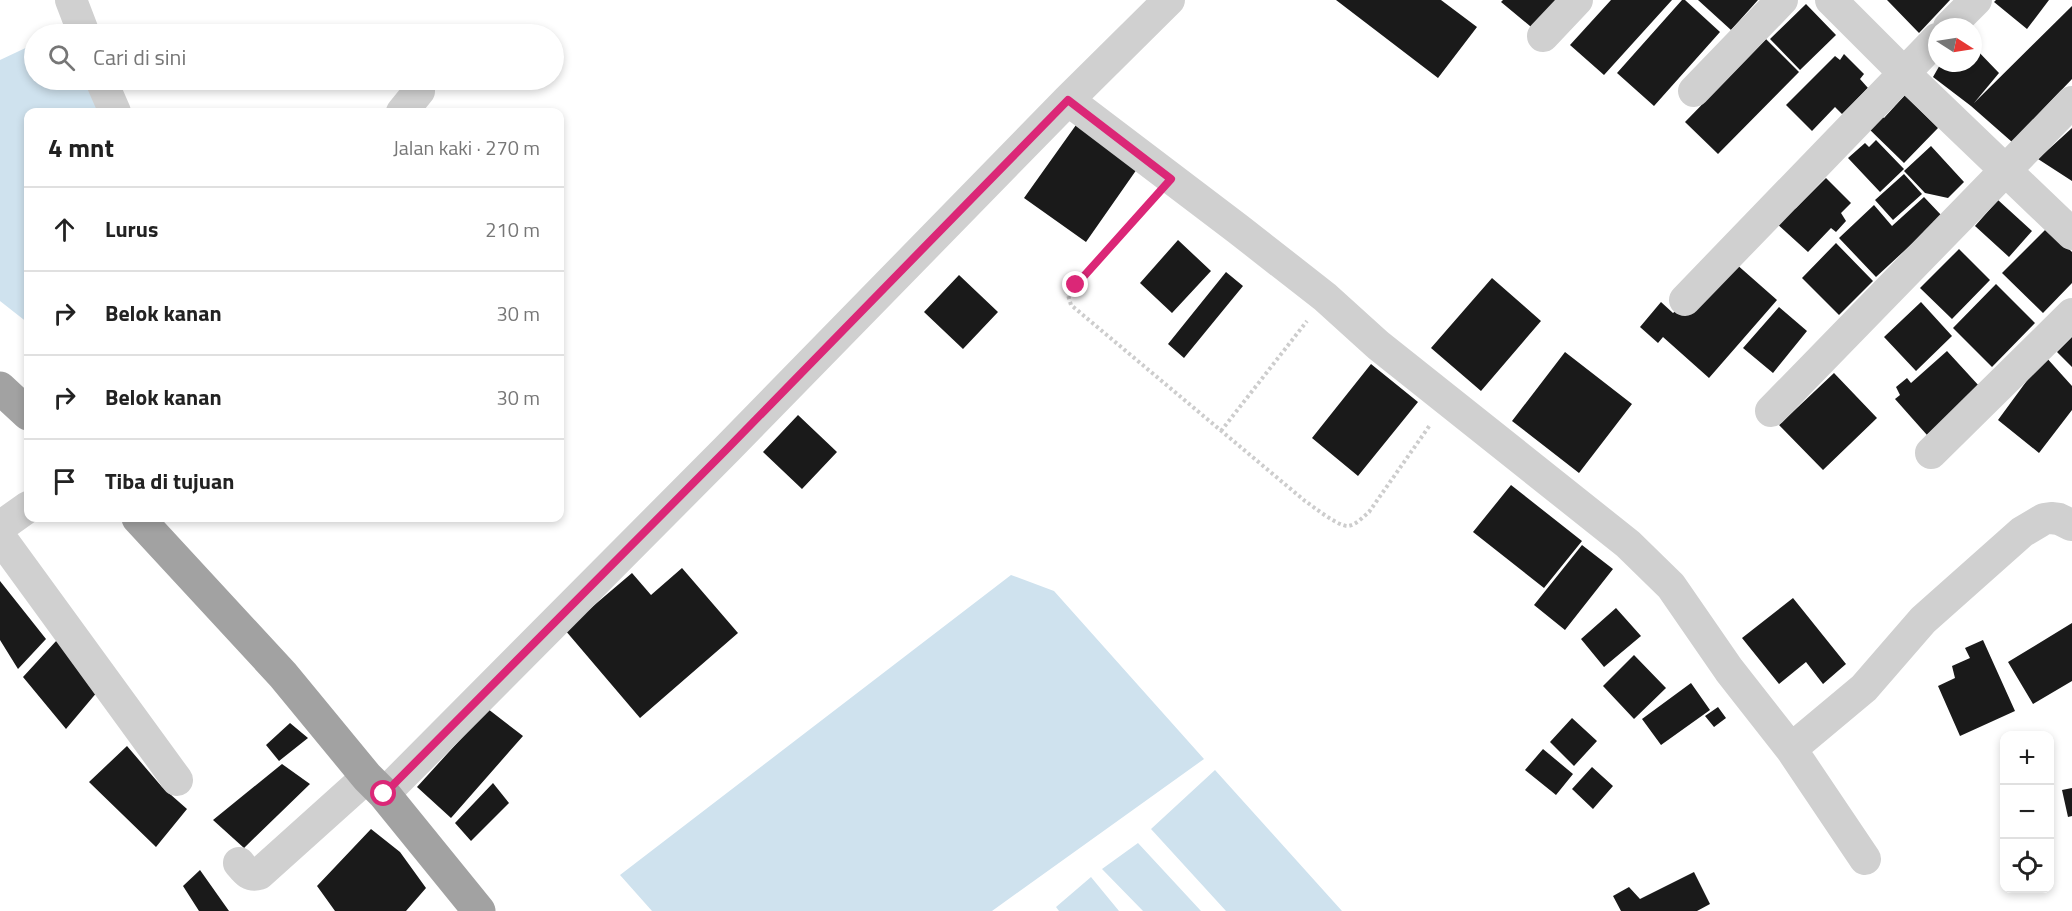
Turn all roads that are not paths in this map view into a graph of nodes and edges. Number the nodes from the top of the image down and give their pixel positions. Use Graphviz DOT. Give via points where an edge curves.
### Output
graph roads {
  1 [pos="71,0"];
  2 [pos="1169,0"];
  3 [pos="1577,0"];
  4 [pos="1782,0"];
  5 [pos="1831,0"];
  6 [pos="1976,0"];
  7 [pos="1958,18"];
  8 [pos="80,24"];
  9 [pos="1543,36"];
  10 [pos="1928,48"];
  11 [pos="1904,73"];
  12 [pos="105,90"];
  13 [pos="1694,91"];
  14 [pos="1068,100"];
  15 [pos="2072,102"];
  16 [pos="113,108"];
  17 [pos="2005,171"];
  18 [pos="2072,234"];
  19 [pos="1684,300"];
  20 [pos="2072,314"];
  21 [pos="1771,411"];
  22 [pos="1931,453"];
  23 [pos="24,510"];
  24 [pos="142,522"];
  25 [pos="0,527"];
  26 [pos="2072,530"];
  27 [pos="0,537"];
  28 [pos="1791,749"];
  29 [pos="177,780"];
  30 [pos="376,785"];
  31 [pos="1865,859"];
  32 [pos="239,863"];
  33 [pos="478,911"];
  1 -- 8 [label="street"];
  2 -- 14 [label="street"];
  3 -- 9 [label="street"];
  4 -- 13 [label="street"];
  5 -- 11 [label="street"];
  6 -- 7 [label="street"];
  10 -- 11 [label="street"];
  11 -- 17 [label="street"];
  11 -- 19 [label="street"];
  12 -- 16 [label="street"];
  14 -- 28 [label="street" via="1238,228 1628,544 1671,586"];
  14 -- 30 [label="street" via="727,449"];
  15 -- 17 [label="street"];
  17 -- 18 [label="street"];
  17 -- 21 [label="street"];
  20 -- 22 [label="street"];
  23 -- 25 [label="street"];
  24 -- 30 [label="highway" via="283,675"];
  26 -- 28 [label="street" via="2059,519 2051,518 2022,532 1923,620 1864,688"];
  27 -- 29 [label="street"];
  28 -- 31 [label="street"];
  30 -- 32 [label="street" via="259,874 248,874"];
  30 -- 33 [label="highway"];
}
